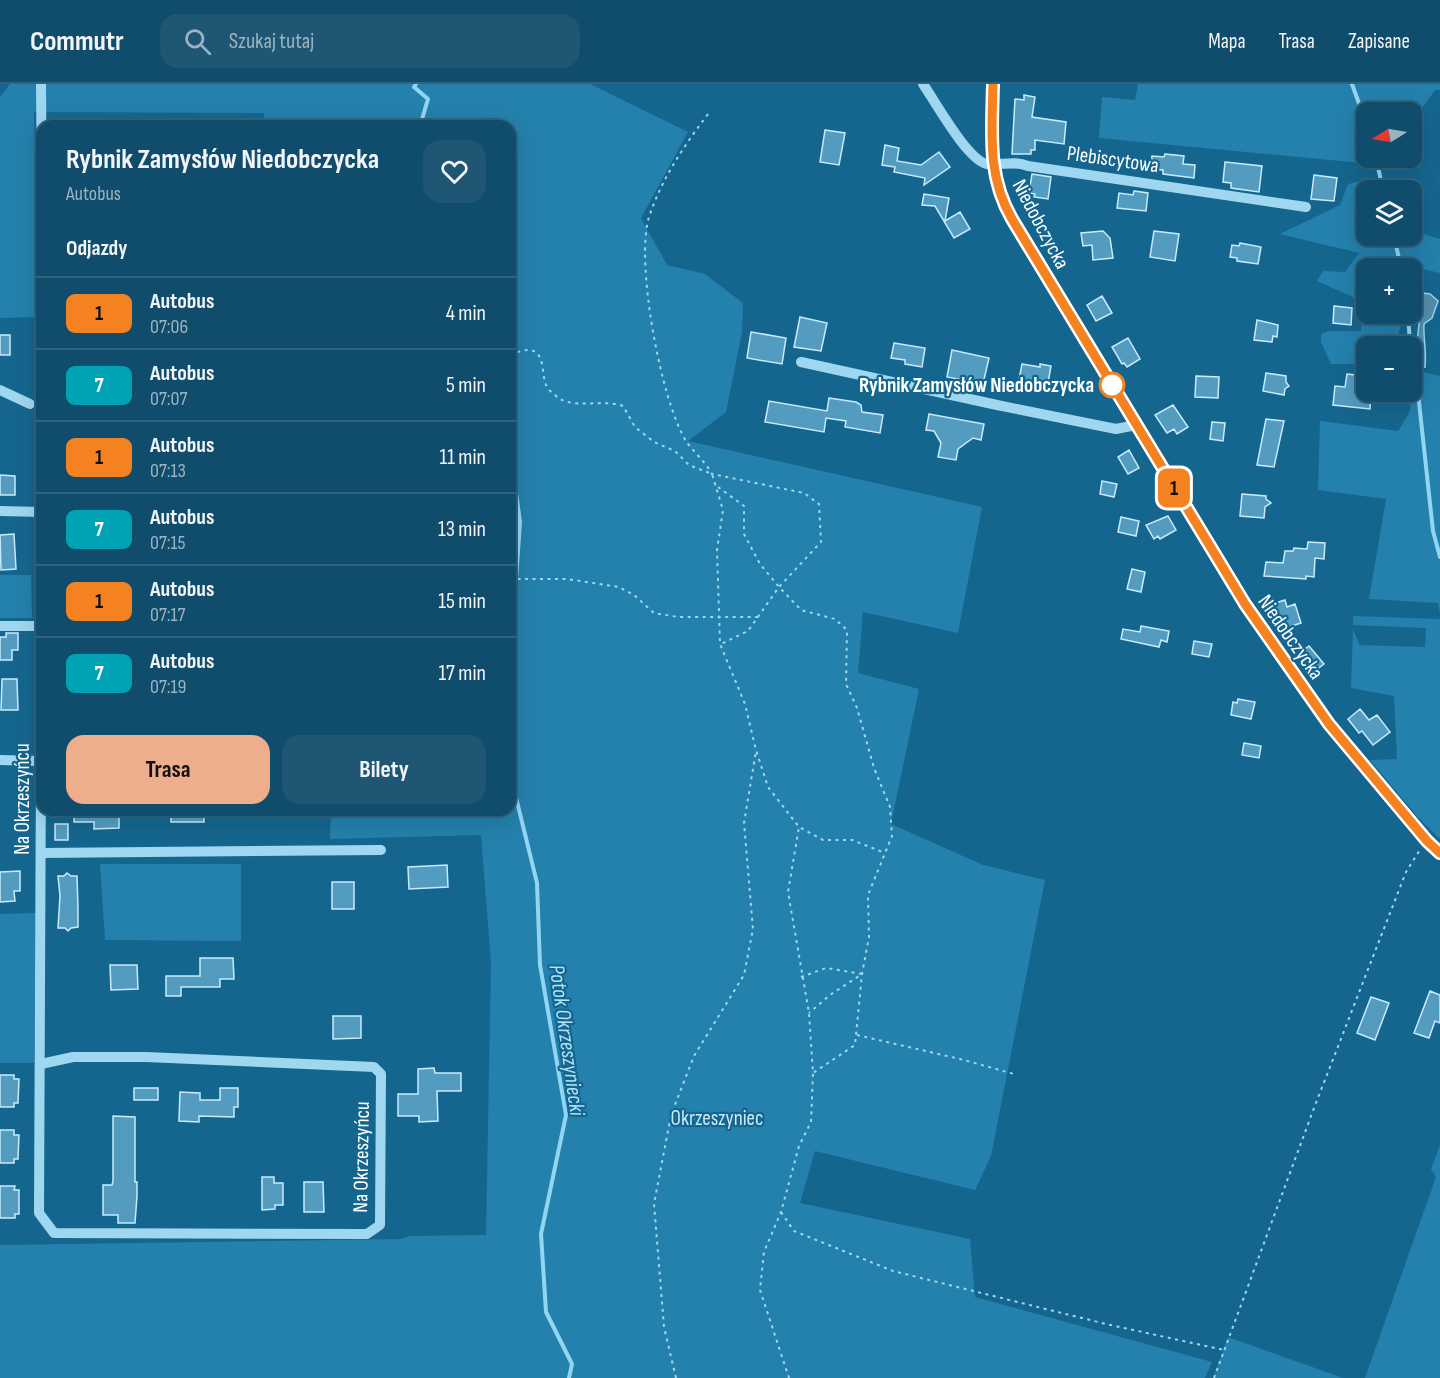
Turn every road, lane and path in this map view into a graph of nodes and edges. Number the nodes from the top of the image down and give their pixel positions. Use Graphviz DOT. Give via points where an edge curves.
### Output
graph roads {
  1 [pos="41,84"];
  2 [pos="923,84"];
  3 [pos="993,84"];
  4 [pos="708,114"];
  5 [pos="41,120"];
  6 [pos="993,164"];
  7 [pos="1306,207"];
  8 [pos="516,353"];
  9 [pos="801,362"];
  10 [pos="0,390"];
  11 [pos="30,404"];
  12 [pos="1136,425"];
  13 [pos="712,474"];
  14 [pos="717,486"];
  15 [pos="0,511"];
  16 [pos="36,512"];
  17 [pos="516,580"];
  18 [pos="779,587"];
  19 [pos="720,617"];
  20 [pos="759,617"];
  21 [pos="0,626"];
  22 [pos="36,626"];
  23 [pos="720,644"];
  24 [pos="756,750"];
  25 [pos="0,760"];
  26 [pos="36,761"];
  27 [pos="42,816"];
  28 [pos="799,827"];
  29 [pos="1427,841"];
  30 [pos="381,850"];
  31 [pos="42,853"];
  32 [pos="885,853"];
  33 [pos="1440,853"];
  34 [pos="862,974"];
  35 [pos="801,977"];
  36 [pos="809,1013"];
  37 [pos="857,1035"];
  38 [pos="40,1064"];
  39 [pos="813,1073"];
  40 [pos="1014,1074"];
  41 [pos="781,1212"];
  42 [pos="1224,1350"];
  43 [pos="676,1378"];
  44 [pos="789,1378"];
  45 [pos="1214,1378"];
  1 -- 5 [label="street"];
  2 -- 6 [label="street, Niedobczycka" via="971,154"];
  3 -- 6 [label="street"];
  4 -- 13 [label="path" via="669,169 649,219 645,283 672,408 686,441"];
  6 -- 7 [label="street, Plebiscytowa" via="1019,162"];
  6 -- 12 [label="street, Niedobczycka" via="1007,210"];
  8 -- 13 [label="path" via="536,352 543,363 546,385 557,398 575,404 611,401 623,406 635,427 654,442 675,451 689,465"];
  9 -- 12 [label="street" via="1116,429"];
  10 -- 11 [label="street"];
  12 -- 29 [label="street, Niedobczycka" via="1277,651 1329,724"];
  13 -- 14 [label="path"];
  13 -- 18 [label="path" via="804,493 819,504 821,542"];
  14 -- 18 [label="path" via="744,506 744,534 760,564"];
  14 -- 19 [label="path" via="723,510 717,550"];
  15 -- 16 [label="street"];
  17 -- 19 [label="path" via="567,579 619,587 654,613"];
  18 -- 20 [label="path"];
  18 -- 32 [label="path" via="801,610 835,619 847,630 846,684 890,807 892,836"];
  19 -- 20 [label="path"];
  19 -- 23 [label="path"];
  20 -- 23 [label="path" via="748,631"];
  21 -- 22 [label="street"];
  23 -- 24 [label="path" via="745,704"];
  24 -- 28 [label="path" via="768,787"];
  24 -- 43 [label="path" via="744,823 753,929 744,975 694,1056 671,1115 654,1204 664,1327"];
  25 -- 26 [label="street"];
  27 -- 31 [label="street, Na Okrzeszyńcu"];
  28 -- 32 [label="path" via="823,840 852,840"];
  28 -- 35 [label="path" via="788,892"];
  29 -- 33 [label="street, Niedobczycka"];
  29 -- 42 [label="path" via="1406,872"];
  30 -- 31 [label="street"];
  31 -- 38 [label="street, Na Okrzeszyńcu"];
  32 -- 34 [label="path" via="868,895 869,937"];
  34 -- 35 [label="path" via="826,968"];
  34 -- 36 [label="path"];
  34 -- 37 [label="path"];
  35 -- 36 [label="path"];
  36 -- 39 [label="path"];
  37 -- 39 [label="path" via="855,1045"];
  37 -- 40 [label="path"];
  38 -- 38 [label="street, Na Okrzeszyńcu" via="39,1213 54,1233 367,1234 380,1224 381,1074 374,1067 136,1057 73,1057"];
  39 -- 41 [label="path" via="811,1122 799,1146"];
  41 -- 42 [label="path" via="794,1231 893,1271"];
  41 -- 44 [label="path" via="764,1252 760,1290"];
  42 -- 45 [label="path"];
}
